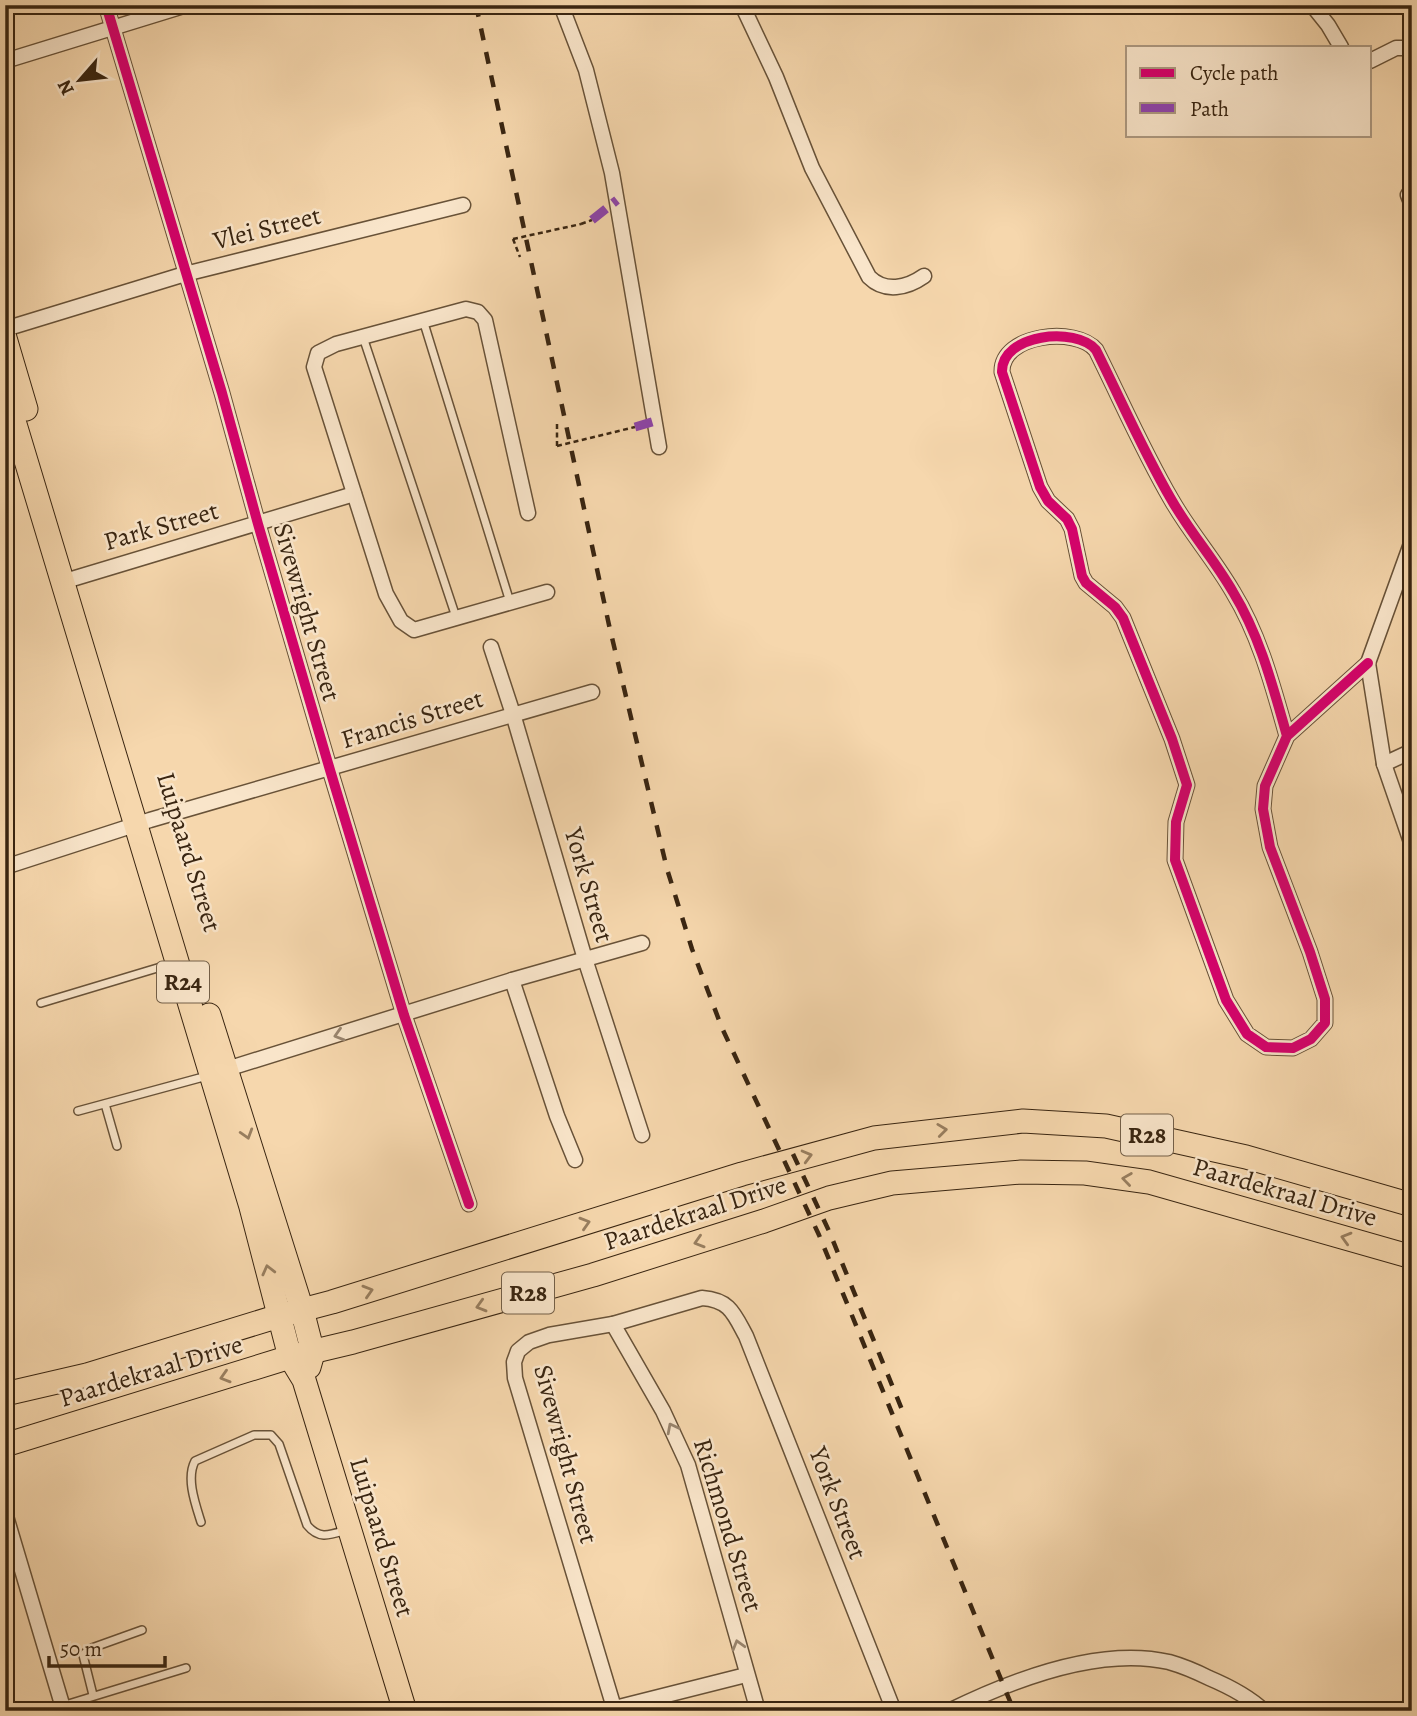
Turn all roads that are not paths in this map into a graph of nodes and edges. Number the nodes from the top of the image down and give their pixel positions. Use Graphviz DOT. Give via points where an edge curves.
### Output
graph roads {
  1 [pos="106,5"];
  2 [pos="187,5"];
  3 [pos="561,5"];
  4 [pos="741,5"];
  5 [pos="1312,5"];
  6 [pos="113,30"];
  7 [pos="1339,46"];
  8 [pos="1412,48"];
  9 [pos="1372,60"];
  10 [pos="5,61"];
  11 [pos="1412,189"];
  12 [pos="463,205"];
  13 [pos="1412,205"];
  14 [pos="186,274"];
  15 [pos="924,276"];
  16 [pos="423,320"];
  17 [pos="5,329"];
  18 [pos="363,337"];
  19 [pos="5,338"];
  20 [pos="5,391"];
  21 [pos="659,447"];
  22 [pos="354,494"];
  23 [pos="528,513"];
  24 [pos="258,524"];
  25 [pos="1412,541"];
  26 [pos="69,579"];
  27 [pos="547,592"];
  28 [pos="510,602"];
  29 [pos="456,618"];
  30 [pos="491,647"];
  31 [pos="1368,663"];
  32 [pos="592,692"];
  33 [pos="513,714"];
  34 [pos="1287,736"];
  35 [pos="1412,751"];
  36 [pos="1384,764"];
  37 [pos="330,770"];
  38 [pos="143,823"];
  39 [pos="1412,845"];
  40 [pos="5,867"];
  41 [pos="642,943"];
  42 [pos="585,959"];
  43 [pos="177,962"];
  44 [pos="512,980"];
  45 [pos="41,1003"];
  46 [pos="404,1015"];
  47 [pos="219,1072"];
  48 [pos="104,1104"];
  49 [pos="78,1111"];
  50 [pos="642,1135"];
  51 [pos="117,1146"];
  52 [pos="575,1160"];
  53 [pos="260,1204"];
  54 [pos="469,1204"];
  55 [pos="1412,1205"];
  56 [pos="1412,1256"];
  57 [pos="302,1310"];
  58 [pos="734,1313"];
  59 [pos="279,1316"];
  60 [pos="614,1324"];
  61 [pos="313,1353"];
  62 [pos="290,1357"];
  63 [pos="304,1381"];
  64 [pos="5,1394"];
  65 [pos="5,1445"];
  66 [pos="5,1513"];
  67 [pos="201,1522"];
  68 [pos="350,1528"];
  69 [pos="142,1630"];
  70 [pos="186,1668"];
  71 [pos="746,1675"];
  72 [pos="93,1695"];
  73 [pos="63,1708"];
  74 [pos="611,1710"];
  75 [pos="405,1711"];
  76 [pos="758,1711"];
  77 [pos="894,1711"];
  78 [pos="949,1711"];
  79 [pos="1264,1711"];
  1 -- 6 [label="street, Sivewright Street"];
  2 -- 6 [label="street"];
  3 -- 21 [label="street" via="586,70 609,160"];
  4 -- 15 [label="street" via="813,168 869,277 878,285 892,287"];
  5 -- 7 [label="street"];
  6 -- 10 [label="street"];
  6 -- 14 [label="street, Sivewright Street"];
  8 -- 9 [label="street" via="1396,48"];
  11 -- 13 [label="street" via="1408,195"];
  12 -- 14 [label="street, Vlei Street"];
  14 -- 17 [label="street, Vlei Street"];
  14 -- 24 [label="street, Sivewright Street"];
  16 -- 18 [label="street"];
  16 -- 23 [label="street" via="466,309 485,320"];
  16 -- 28 [label="lane"];
  18 -- 22 [label="street" via="318,353 314,367"];
  18 -- 29 [label="lane"];
  19 -- 26 [label="main road, Luipaard Street / R24"];
  20 -- 26 [label="main road, Luipaard Street / R24"];
  22 -- 24 [label="street, Park Street"];
  22 -- 29 [label="street" via="386,594 401,621 414,631"];
  24 -- 26 [label="street, Park Street"];
  24 -- 37 [label="street, Sivewright Street"];
  25 -- 31 [label="street"];
  26 -- 38 [label="main road, Luipaard Street / R24"];
  27 -- 28 [label="street"];
  28 -- 29 [label="street"];
  30 -- 33 [label="street, York Street"];
  31 -- 34 [label="street"];
  31 -- 36 [label="street"];
  32 -- 33 [label="street, Francis Street"];
  33 -- 37 [label="street, Francis Street"];
  33 -- 42 [label="street, York Street"];
  34 -- 34 [label="street" via="1265,786 1263,809 1270,846 1325,999 1325,1023 1311,1039 1293,1048 1266,1047 1247,1034 1226,1000 1175,860 1176,822 1187,785 1123,618 1086,583 1072,529 1040,486 1002,372 1004,359 1017,346 1036,338 1057,337 1086,341 1096,350 1185,524 1235,594 1262,651"];
  35 -- 36 [label="street"];
  36 -- 39 [label="street"];
  37 -- 38 [label="street, Francis Street"];
  37 -- 46 [label="street, Sivewright Street"];
  38 -- 40 [label="street, Francis Street"];
  38 -- 43 [label="main road, Luipaard Street / R24"];
  38 -- 47 [label="main road, Luipaard Street / R24"];
  41 -- 42 [label="street"];
  42 -- 44 [label="street"];
  42 -- 50 [label="street, York Street"];
  43 -- 45 [label="lane"];
  43 -- 47 [label="main road, Luipaard Street / R24"];
  44 -- 46 [label="street"];
  44 -- 52 [label="street"];
  46 -- 47 [label="street, one-way"];
  46 -- 54 [label="street, Sivewright Street"];
  47 -- 48 [label="lane"];
  47 -- 53 [label="main road, Luipaard Street / R24"];
  48 -- 49 [label="lane"];
  48 -- 51 [label="lane"];
  53 -- 57 [label="main road, Luipaard Street / R24"];
  59 -- 53 [label="main road, Luipaard Street / R24, one-way"];
  57 -- 55 [label="main road, Paardekraal Drive / R28, one-way" via="742,1174 874,1138 1023,1121 1106,1126 1246,1157"];
  56 -- 61 [label="main road, Paardekraal Drive / R28, one-way" via="1149,1182 1021,1172 892,1183 828,1198 593,1275"];
  57 -- 59 [label="main road, Paardekraal Drive / R28"];
  57 -- 61 [label="main road, Luipaard Street / R24"];
  58 -- 60 [label="street, Sivewright Street" via="717,1299 702,1298"];
  58 -- 77 [label="street, York Street"];
  59 -- 62 [label="main road, Luipaard Street / R24"];
  59 -- 64 [label="main road, Paardekraal Drive / R28" via="87,1375"];
  71 -- 60 [label="street, Richmond Street, one-way" via="688,1465"];
  60 -- 74 [label="street, Sivewright Street" via="529,1342 514,1362"];
  61 -- 62 [label="main road, Paardekraal Drive / R28"];
  61 -- 63 [label="main road"];
  62 -- 63 [label="main road, Luipaard Street / R24"];
  62 -- 65 [label="main road, Paardekraal Drive / R28, one-way"];
  63 -- 68 [label="main road, Luipaard Street / R24"];
  66 -- 73 [label="street"];
  67 -- 68 [label="lane" via="190,1469 195,1461 254,1435 271,1435 279,1444 307,1525 323,1536"];
  68 -- 75 [label="main road, Luipaard Street / R24"];
  69 -- 72 [label="lane" via="83,1655"];
  70 -- 72 [label="lane"];
  71 -- 74 [label="street"];
  71 -- 76 [label="street, Richmond Street"];
  72 -- 73 [label="lane"];
  78 -- 79 [label="street" via="1028,1678 1104,1660 1169,1662 1231,1687"];
}
